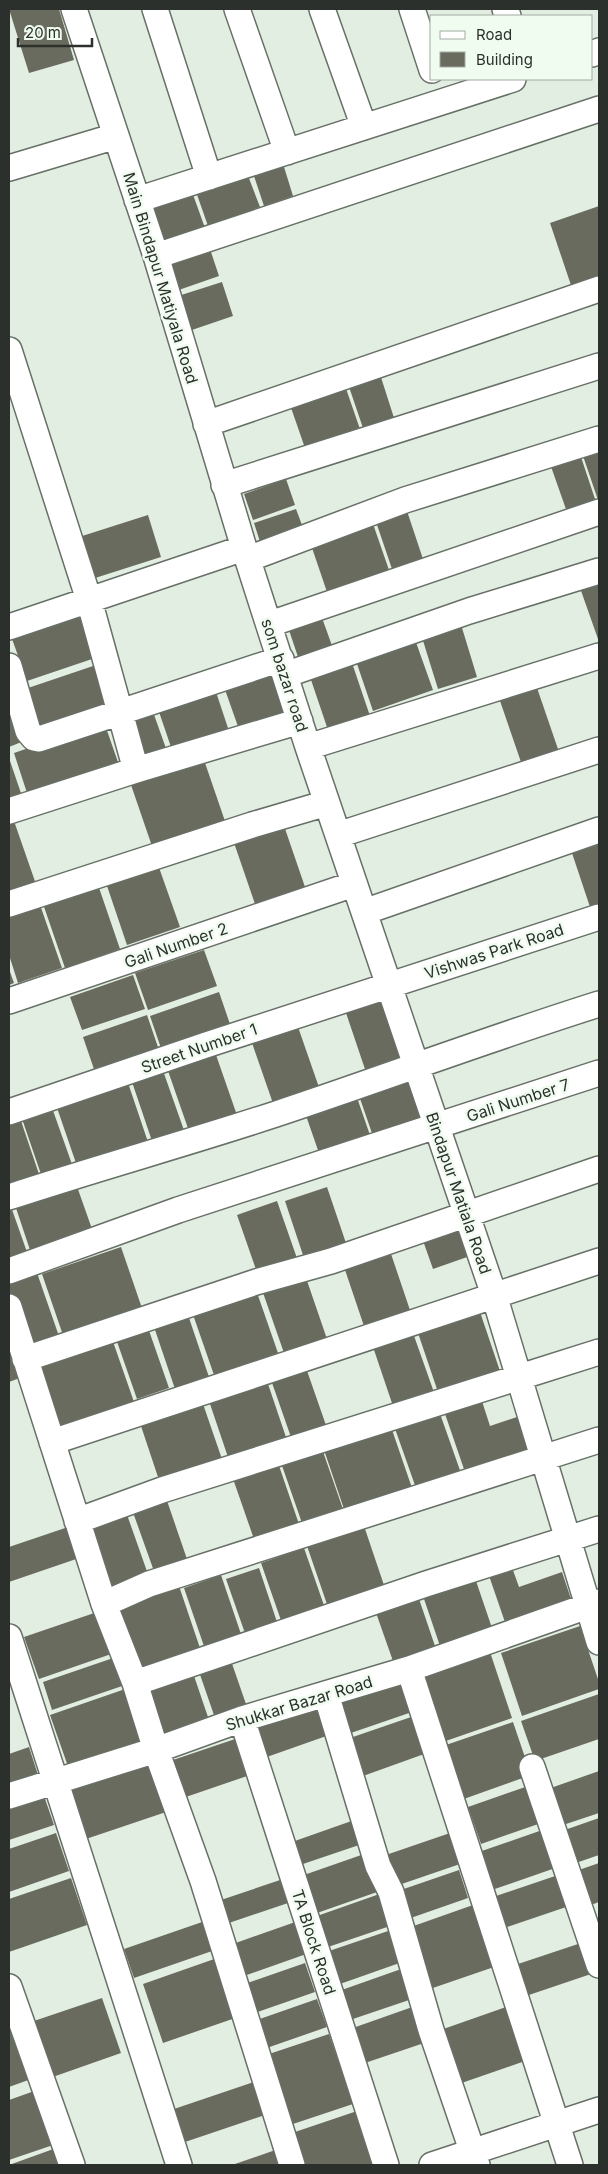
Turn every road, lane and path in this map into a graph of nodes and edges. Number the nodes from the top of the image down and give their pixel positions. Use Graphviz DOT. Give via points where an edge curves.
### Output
graph roads {
  1 [pos="74,9"];
  2 [pos="156,9"];
  3 [pos="237,9"];
  4 [pos="322,9"];
  5 [pos="412,9"];
  6 [pos="430,64"];
  7 [pos="506,80"];
  8 [pos="438,90"];
  9 [pos="599,109"];
  10 [pos="364,127"];
  11 [pos="116,136"];
  12 [pos="287,152"];
  13 [pos="9,168"];
  14 [pos="209,177"];
  15 [pos="137,200"];
  16 [pos="156,256"];
  17 [pos="599,289"];
  18 [pos="9,350"];
  19 [pos="599,366"];
  20 [pos="206,424"];
  21 [pos="599,439"];
  22 [pos="224,484"];
  23 [pos="599,512"];
  24 [pos="246,554"];
  25 [pos="599,571"];
  26 [pos="90,600"];
  27 [pos="270,624"];
  28 [pos="9,627"];
  29 [pos="599,656"];
  30 [pos="9,666"];
  31 [pos="283,667"];
  32 [pos="122,712"];
  33 [pos="300,721"];
  34 [pos="308,747"];
  35 [pos="599,750"];
  36 [pos="136,770"];
  37 [pos="327,803"];
  38 [pos="9,811"];
  39 [pos="599,830"];
  40 [pos="338,835"];
  41 [pos="349,886"];
  42 [pos="9,904"];
  43 [pos="364,912"];
  44 [pos="599,917"];
  45 [pos="389,985"];
  46 [pos="9,1002"];
  47 [pos="599,1004"];
  48 [pos="416,1065"];
  49 [pos="599,1073"];
  50 [pos="9,1112"];
  51 [pos="436,1126"];
  52 [pos="599,1169"];
  53 [pos="9,1198"];
  54 [pos="467,1215"];
  55 [pos="599,1261"];
  56 [pos="9,1271"];
  57 [pos="494,1295"];
  58 [pos="9,1307"];
  59 [pos="599,1352"];
  60 [pos="25,1359"];
  61 [pos="519,1377"];
  62 [pos="599,1440"];
  63 [pos="52,1442"];
  64 [pos="543,1458"];
  65 [pos="77,1521"];
  66 [pos="599,1529"];
  67 [pos="568,1539"];
  68 [pos="104,1604"];
  69 [pos="594,1604"];
  70 [pos="9,1637"];
  71 [pos="599,1642"];
  72 [pos="409,1669"];
  73 [pos="135,1683"];
  74 [pos="326,1694"];
  75 [pos="242,1719"];
  76 [pos="156,1750"];
  77 [pos="532,1767"];
  78 [pos="55,1782"];
  79 [pos="9,1796"];
  80 [pos="599,1965"];
  81 [pos="9,1987"];
  82 [pos="599,2110"];
  83 [pos="556,2124"];
  84 [pos="475,2159"];
  85 [pos="72,2165"];
  86 [pos="179,2165"];
  87 [pos="292,2165"];
  88 [pos="386,2165"];
  89 [pos="432,2165"];
  90 [pos="570,2165"];
  1 -- 11 [label="street, Main Bindapur Matiyala Road"];
  2 -- 14 [label="street"];
  3 -- 12 [label="street"];
  4 -- 10 [label="street"];
  5 -- 6 [label="street"];
  7 -- 8 [label="street"];
  8 -- 10 [label="street"];
  9 -- 16 [label="street"];
  10 -- 12 [label="street"];
  11 -- 13 [label="street"];
  11 -- 15 [label="street, Main Bindapur Matiyala Road"];
  12 -- 14 [label="street"];
  14 -- 15 [label="street"];
  15 -- 16 [label="street, Main Bindapur Matiyala Road"];
  16 -- 20 [label="street, Main Bindapur Matiyala Road"];
  17 -- 20 [label="street"];
  18 -- 26 [label="street"];
  19 -- 22 [label="street"];
  20 -- 22 [label="street, Main Bindapur Matiyala Road"];
  21 -- 24 [label="street"];
  22 -- 24 [label="street, Main Bindapur Matiyala Road"];
  23 -- 27 [label="street"];
  24 -- 26 [label="street"];
  24 -- 27 [label="street, som bazar road"];
  25 -- 31 [label="street"];
  26 -- 28 [label="street"];
  26 -- 32 [label="street"];
  27 -- 31 [label="street, som bazar road"];
  29 -- 34 [label="street, som bazar road"];
  30 -- 32 [label="street" via="28,731 34,738"];
  31 -- 32 [label="street"];
  31 -- 33 [label="street, som bazar road"];
  32 -- 36 [label="street"];
  33 -- 34 [label="street, som bazar road"];
  33 -- 36 [label="street"];
  34 -- 37 [label="street, Bindapur Matiala Road"];
  35 -- 40 [label="street"];
  36 -- 38 [label="street"];
  37 -- 40 [label="street, Bindapur Matiala Road"];
  37 -- 42 [label="street"];
  39 -- 43 [label="street"];
  40 -- 41 [label="street, Bindapur Matiala Road"];
  41 -- 43 [label="street, Bindapur Matiala Road"];
  41 -- 46 [label="street, Gali Number 2"];
  43 -- 45 [label="street, Bindapur Matiala Road"];
  44 -- 45 [label="street, Vishwas Park Road"];
  45 -- 48 [label="street, Bindapur Matiala Road"];
  45 -- 50 [label="street, Street Number 1"];
  47 -- 48 [label="street"];
  48 -- 51 [label="street, Bindapur Matiala Road"];
  48 -- 53 [label="street" via="277,1114"];
  49 -- 51 [label="street, Gali Number 7"];
  51 -- 54 [label="street, Bindapur Matiala Road"];
  51 -- 56 [label="street, Gali Number 7" via="178,1210"];
  52 -- 54 [label="street"];
  54 -- 57 [label="street, Bindapur Matiala Road"];
  54 -- 60 [label="street"];
  55 -- 57 [label="street"];
  57 -- 61 [label="street, Bindapur Matiala Road"];
  57 -- 63 [label="street"];
  58 -- 60 [label="street"];
  59 -- 61 [label="street"];
  60 -- 63 [label="street"];
  61 -- 64 [label="street, Bindapur Matiala Road"];
  61 -- 65 [label="street" via="162,1490"];
  62 -- 64 [label="street"];
  63 -- 65 [label="street"];
  64 -- 67 [label="street, Bindapur Matiala Road"];
  64 -- 68 [label="street" via="150,1584"];
  65 -- 68 [label="street"];
  66 -- 67 [label="street"];
  67 -- 69 [label="street, Bindapur Matiala Road"];
  67 -- 73 [label="street"];
  68 -- 73 [label="street"];
  69 -- 71 [label="street, Bindapur Matiala Road"];
  69 -- 72 [label="street, Shukkar Bazar Road"];
  70 -- 78 [label="street"];
  72 -- 74 [label="street, Shukkar Bazar Road"];
  72 -- 83 [label="street"];
  73 -- 76 [label="street"];
  74 -- 75 [label="street, Shukkar Bazar Road"];
  74 -- 84 [label="street" via="378,1866 390,1892 431,2030"];
  75 -- 76 [label="street, Shukkar Bazar Road"];
  75 -- 88 [label="street, TA Block Road"];
  76 -- 78 [label="street, Shukkar Bazar Road"];
  76 -- 87 [label="street" via="203,1881"];
  77 -- 80 [label="street"];
  78 -- 79 [label="street, Shukkar Bazar Road"];
  78 -- 86 [label="street"];
  81 -- 85 [label="street"];
  82 -- 83 [label="street"];
  83 -- 84 [label="street"];
  83 -- 90 [label="street"];
  84 -- 89 [label="street"];
}
